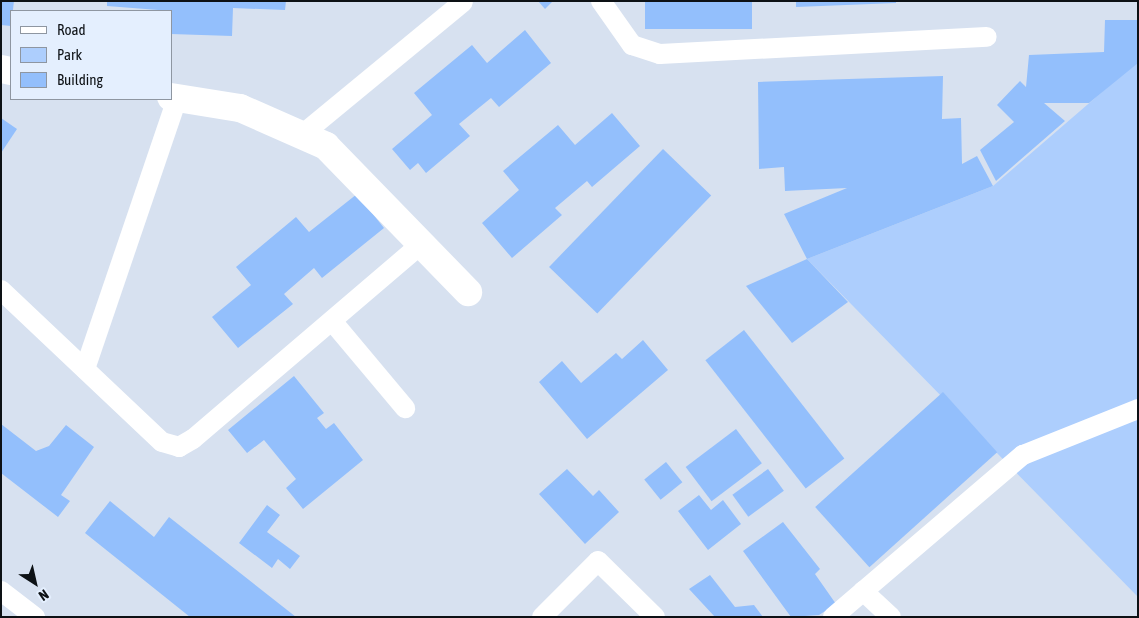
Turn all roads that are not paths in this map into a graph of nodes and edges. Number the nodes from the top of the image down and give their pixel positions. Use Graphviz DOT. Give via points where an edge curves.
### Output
graph roads {
  1 [pos="601,1"];
  2 [pos="462,2"];
  3 [pos="987,37"];
  4 [pos="174,97"];
  5 [pos="304,134"];
  6 [pos="421,244"];
  7 [pos="1,290"];
  8 [pos="468,292"];
  9 [pos="332,320"];
  10 [pos="84,369"];
  11 [pos="405,408"];
  12 [pos="1138,409"];
  13 [pos="1,590"];
  14 [pos="864,591"];
  15 [pos="35,617"];
  16 [pos="542,617"];
  17 [pos="655,617"];
  18 [pos="833,617"];
  19 [pos="891,617"];
  1 -- 3 [label="lane" via="632,45 660,54"];
  2 -- 5 [label="lane"];
  4 -- 5 [label="street" via="240,108"];
  4 -- 10 [label="lane"];
  5 -- 6 [label="street" via="326,146"];
  6 -- 8 [label="street"];
  6 -- 9 [label="lane"];
  7 -- 10 [label="lane"];
  9 -- 10 [label="lane" via="193,440 179,447 162,442"];
  9 -- 11 [label="lane"];
  12 -- 14 [label="lane" via="1023,455"];
  13 -- 15 [label="lane"];
  14 -- 18 [label="lane"];
  14 -- 19 [label="lane"];
  16 -- 17 [label="lane" via="598,561"];
}
